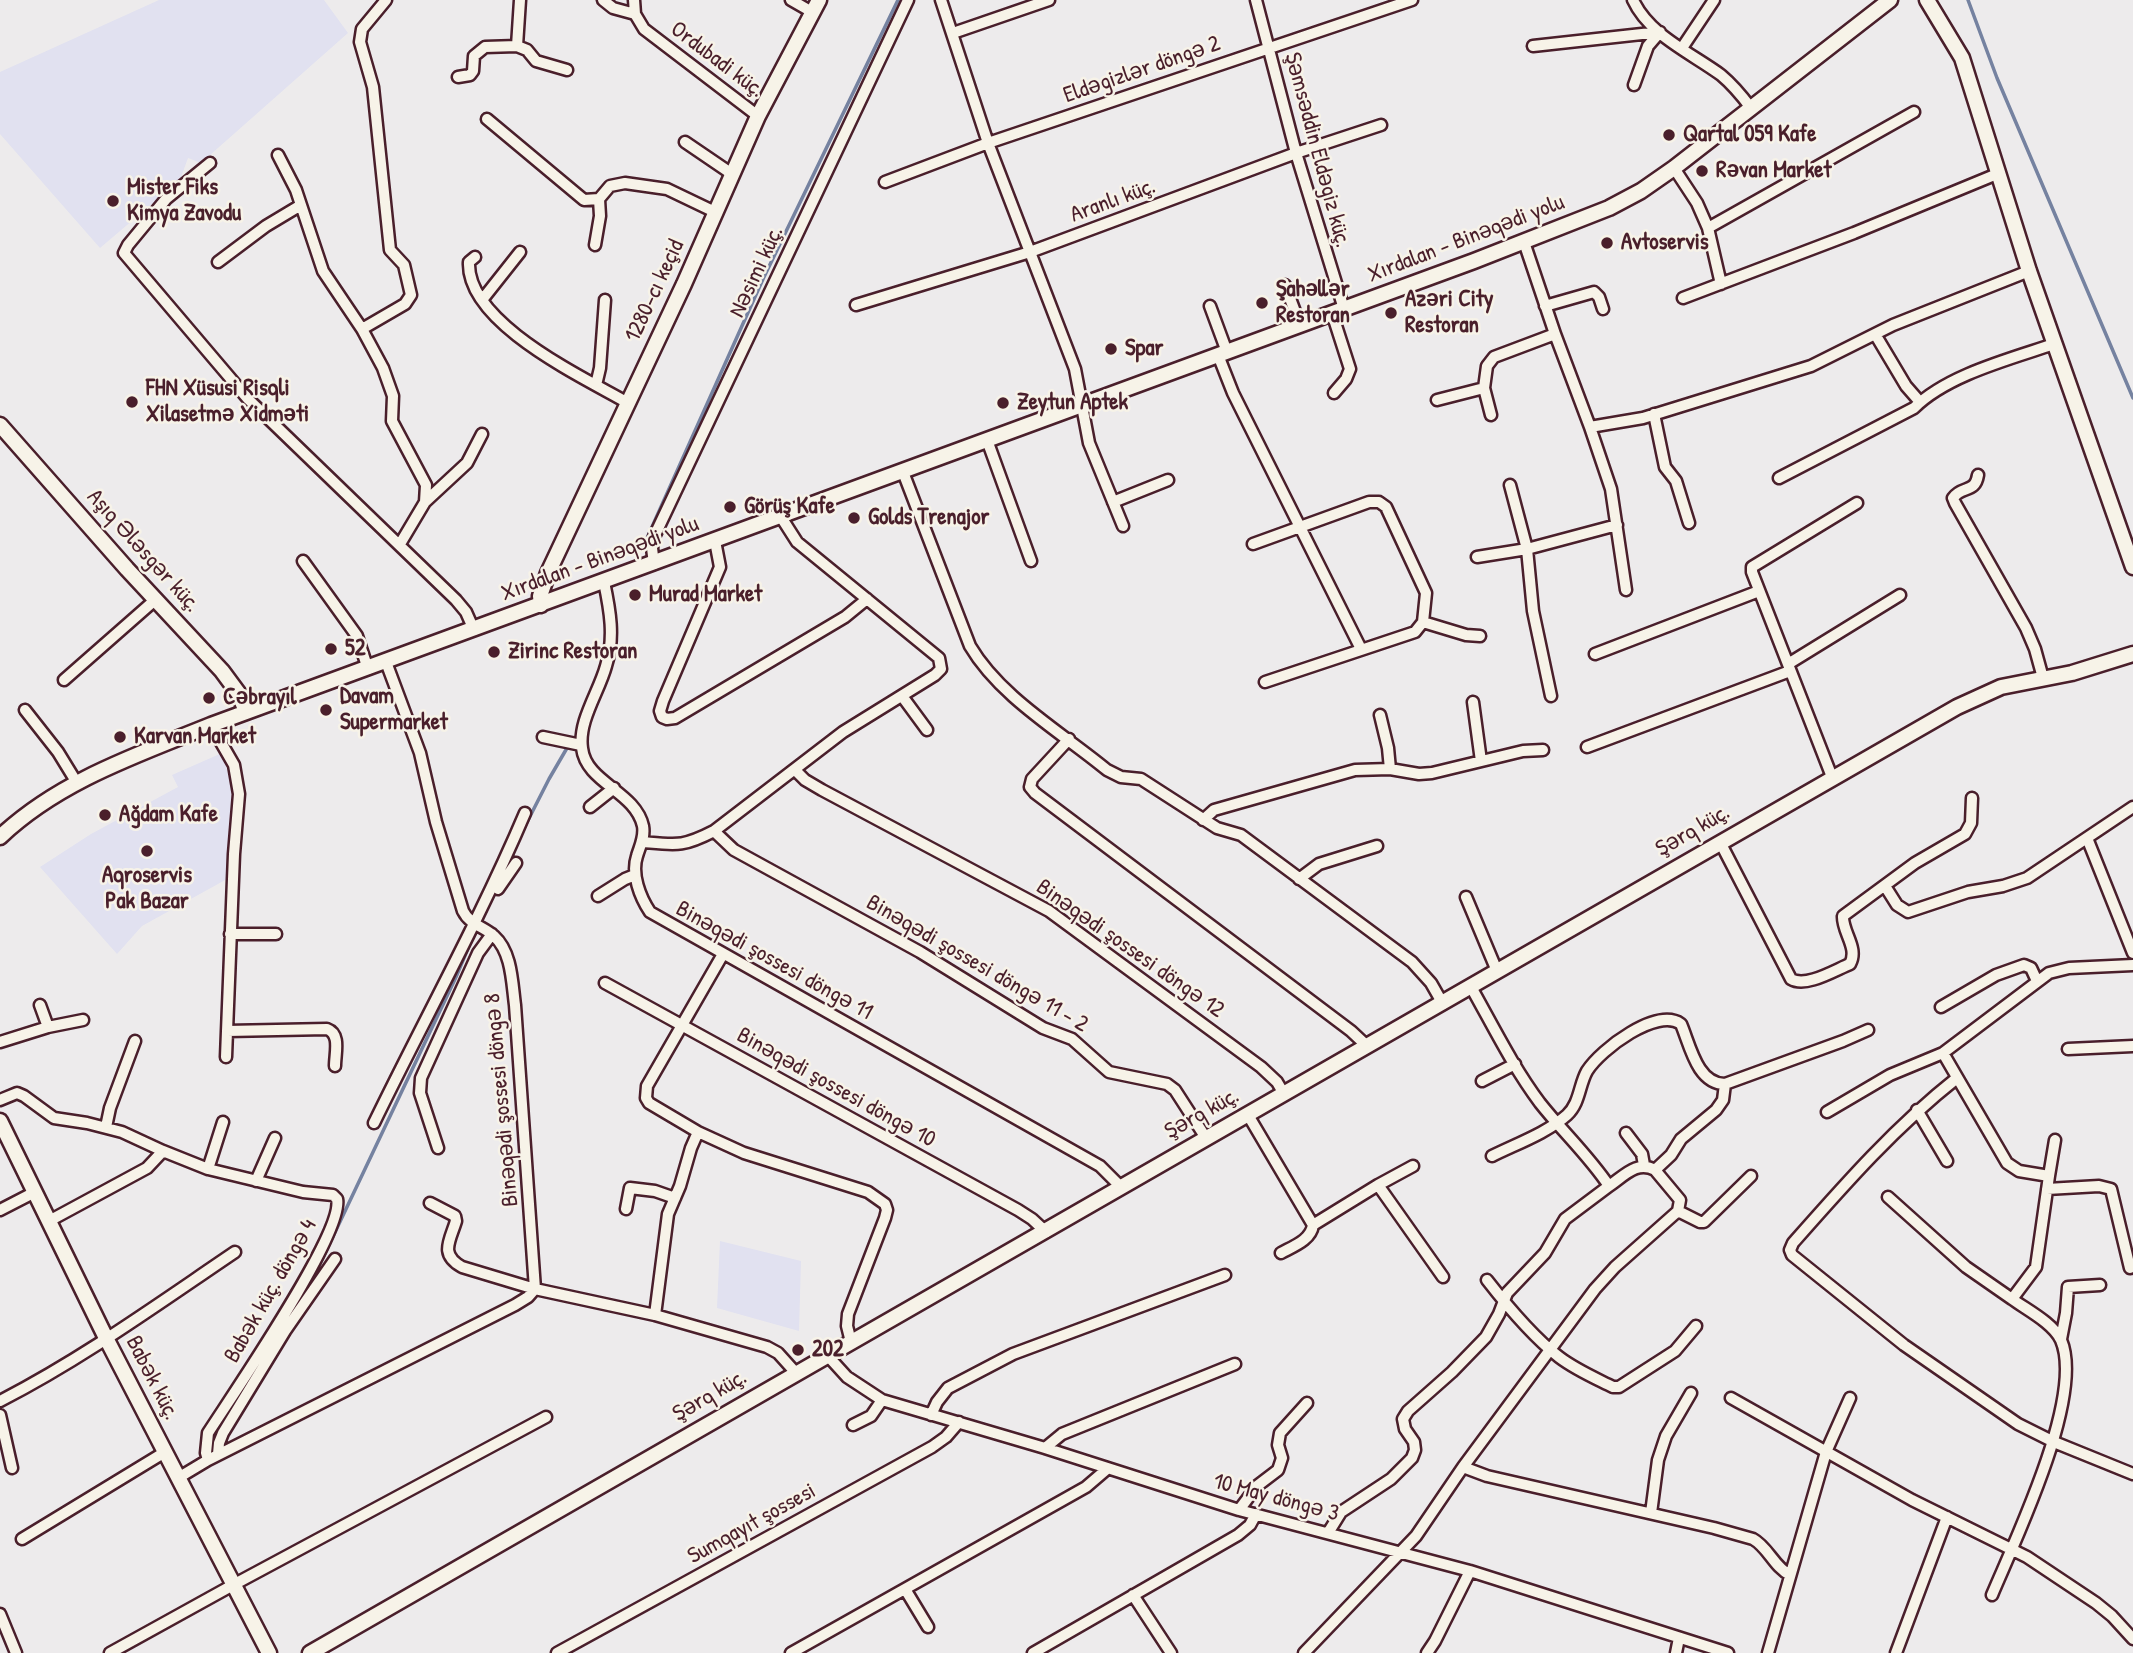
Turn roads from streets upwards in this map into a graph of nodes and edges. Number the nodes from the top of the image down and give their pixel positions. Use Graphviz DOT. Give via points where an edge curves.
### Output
graph roads {
  1 [pos="386,0"];
  2 [pos="520,0"];
  3 [pos="603,0"];
  4 [pos="634,0"];
  5 [pos="791,0"];
  6 [pos="908,0"];
  7 [pos="941,0"];
  8 [pos="1049,0"];
  9 [pos="1256,0"];
  10 [pos="1412,0"];
  11 [pos="1633,0"];
  12 [pos="1714,0"];
  13 [pos="1890,0"];
  14 [pos="1927,0"];
  15 [pos="816,6"];
  16 [pos="635,14"];
  17 [pos="1660,32"];
  18 [pos="953,33"];
  19 [pos="517,46"];
  20 [pos="1533,46"];
  21 [pos="1269,47"];
  22 [pos="1682,48"];
  23 [pos="567,70"];
  24 [pos="458,77"];
  25 [pos="1634,85"];
  26 [pos="1751,108"];
  27 [pos="1914,112"];
  28 [pos="758,116"];
  29 [pos="487,119"];
  30 [pos="1381,125"];
  31 [pos="685,142"];
  32 [pos="988,143"];
  33 [pos="1296,153"];
  34 [pos="278,155"];
  35 [pos="210,163"];
  36 [pos="1674,168"];
  37 [pos="732,174"];
  38 [pos="1997,174"];
  39 [pos="885,182"];
  40 [pos="599,199"];
  41 [pos="301,205"];
  42 [pos="715,212"];
  43 [pos="1708,228"];
  44 [pos="1524,242"];
  45 [pos="595,245"];
  46 [pos="520,252"];
  47 [pos="1030,252"];
  48 [pos="475,257"];
  49 [pos="218,262"];
  50 [pos="2029,271"];
  51 [pos="1721,284"];
  52 [pos="1285,285"];
  53 [pos="1683,298"];
  54 [pos="605,299"];
  55 [pos="482,300"];
  56 [pos="856,305"];
  57 [pos="1210,306"];
  58 [pos="1545,306"];
  59 [pos="1603,309"];
  60 [pos="1338,311"];
  61 [pos="1300,325"];
  62 [pos="362,329"];
  63 [pos="1555,334"];
  64 [pos="1875,334"];
  65 [pos="2054,344"];
  66 [pos="1222,354"];
  67 [pos="596,384"];
  68 [pos="1484,388"];
  69 [pos="1334,393"];
  70 [pos="1437,400"];
  71 [pos="1920,402"];
  72 [pos="628,403"];
  73 [pos="1081,405"];
  74 [pos="1654,414"];
  75 [pos="1491,415"];
  76 [pos="0,425"];
  77 [pos="1590,427"];
  78 [pos="482,434"];
  79 [pos="987,440"];
  80 [pos="903,472"];
  81 [pos="1978,475"];
  82 [pos="1779,478"];
  83 [pos="1168,480"];
  84 [pos="1510,485"];
  85 [pos="425,502"];
  86 [pos="1113,502"];
  87 [pos="1857,503"];
  88 [pos="781,517"];
  89 [pos="1689,523"];
  90 [pos="1617,525"];
  91 [pos="1124,526"];
  92 [pos="1299,528"];
  93 [pos="715,541"];
  94 [pos="400,544"];
  95 [pos="1253,544"];
  96 [pos="1527,549"];
  97 [pos="1478,556"];
  98 [pos="303,561"];
  99 [pos="1031,561"];
  100 [pos="654,564"];
  101 [pos="2133,566"];
  102 [pos="604,582"];
  103 [pos="1626,590"];
  104 [pos="1759,591"];
  105 [pos="1900,595"];
  106 [pos="867,599"];
  107 [pos="155,600"];
  108 [pos="541,605"];
  109 [pos="1423,622"];
  110 [pos="474,630"];
  111 [pos="1480,636"];
  112 [pos="1361,649"];
  113 [pos="1595,654"];
  114 [pos="2133,654"];
  115 [pos="386,662"];
  116 [pos="1789,667"];
  117 [pos="368,669"];
  118 [pos="2043,678"];
  119 [pos="64,680"];
  120 [pos="1265,682"];
  121 [pos="902,696"];
  122 [pos="1550,696"];
  123 [pos="1473,702"];
  124 [pos="25,710"];
  125 [pos="246,712"];
  126 [pos="1380,715"];
  127 [pos="211,725"];
  128 [pos="927,730"];
  129 [pos="542,737"];
  130 [pos="1069,739"];
  131 [pos="581,745"];
  132 [pos="1587,747"];
  133 [pos="1543,750"];
  134 [pos="1481,761"];
  135 [pos="1390,769"];
  136 [pos="795,770"];
  137 [pos="1832,777"];
  138 [pos="77,783"];
  139 [pos="614,788"];
  140 [pos="1972,798"];
  141 [pos="590,807"];
  142 [pos="2133,807"];
  143 [pos="525,813"];
  144 [pos="1203,820"];
  145 [pos="714,831"];
  146 [pos="0,837"];
  147 [pos="2087,838"];
  148 [pos="643,842"];
  149 [pos="1720,842"];
  150 [pos="1377,846"];
  151 [pos="516,863"];
  152 [pos="635,875"];
  153 [pos="1299,878"];
  154 [pos="1885,886"];
  155 [pos="598,896"];
  156 [pos="1466,897"];
  157 [pos="478,926"];
  158 [pos="230,934"];
  159 [pos="276,934"];
  160 [pos="492,934"];
  161 [pos="2133,953"];
  162 [pos="723,954"];
  163 [pos="2133,965"];
  164 [pos="1497,971"];
  165 [pos="2037,981"];
  166 [pos="605,983"];
  167 [pos="1471,987"];
  168 [pos="1443,1003"];
  169 [pos="40,1004"];
  170 [pos="1941,1007"];
  171 [pos="83,1020"];
  172 [pos="682,1026"];
  173 [pos="48,1027"];
  174 [pos="1868,1030"];
  175 [pos="227,1031"];
  176 [pos="135,1041"];
  177 [pos="0,1042"];
  178 [pos="1367,1046"];
  179 [pos="2133,1046"];
  180 [pos="2068,1049"];
  181 [pos="1943,1053"];
  182 [pos="226,1057"];
  183 [pos="1515,1064"];
  184 [pos="335,1066"];
  185 [pos="1957,1078"];
  186 [pos="1482,1081"];
  187 [pos="1725,1084"];
  188 [pos="1284,1094"];
  189 [pos="0,1100"];
  190 [pos="1917,1110"];
  191 [pos="1827,1112"];
  192 [pos="1248,1115"];
  193 [pos="0,1121"];
  194 [pos="223,1122"];
  195 [pos="1557,1122"];
  196 [pos="374,1123"];
  197 [pos="106,1127"];
  198 [pos="698,1132"];
  199 [pos="1626,1133"];
  200 [pos="275,1138"];
  201 [pos="1206,1138"];
  202 [pos="2056,1140"];
  203 [pos="438,1148"];
  204 [pos="163,1152"];
  205 [pos="1492,1156"];
  206 [pos="1947,1161"];
  207 [pos="1644,1165"];
  208 [pos="1413,1166"];
  209 [pos="208,1169"];
  210 [pos="1655,1170"];
  211 [pos="1751,1176"];
  212 [pos="2049,1176"];
  213 [pos="257,1181"];
  214 [pos="1378,1185"];
  215 [pos="1121,1186"];
  216 [pos="1609,1186"];
  217 [pos="2047,1189"];
  218 [pos="35,1192"];
  219 [pos="1888,1197"];
  220 [pos="675,1198"];
  221 [pos="430,1203"];
  222 [pos="626,1209"];
  223 [pos="0,1210"];
  224 [pos="1678,1211"];
  225 [pos="49,1221"];
  226 [pos="1313,1225"];
  227 [pos="1046,1232"];
  228 [pos="235,1252"];
  229 [pos="1281,1253"];
  230 [pos="335,1259"];
  231 [pos="2130,1268"];
  232 [pos="1225,1275"];
  233 [pos="1443,1277"];
  234 [pos="1487,1280"];
  235 [pos="2100,1284"];
  236 [pos="535,1289"];
  237 [pos="2012,1299"];
  238 [pos="1503,1301"];
  239 [pos="655,1315"];
  240 [pos="1696,1326"];
  241 [pos="106,1338"];
  242 [pos="2061,1339"];
  243 [pos="851,1342"];
  244 [pos="1550,1349"];
  245 [pos="827,1356"];
  246 [pos="1235,1364"];
  247 [pos="796,1373"];
  248 [pos="1691,1393"];
  249 [pos="1731,1398"];
  250 [pos="1850,1398"];
  251 [pos="882,1400"];
  252 [pos="0,1401"];
  253 [pos="1307,1403"];
  254 [pos="0,1415"];
  255 [pos="931,1415"];
  256 [pos="545,1418"];
  257 [pos="959,1422"];
  258 [pos="853,1425"];
  259 [pos="2054,1442"];
  260 [pos="1045,1448"];
  261 [pos="165,1452"];
  262 [pos="1826,1452"];
  263 [pos="218,1454"];
  264 [pos="208,1460"];
  265 [pos="1463,1467"];
  266 [pos="12,1468"];
  267 [pos="1107,1469"];
  268 [pos="2133,1474"];
  269 [pos="178,1478"];
  270 [pos="1239,1510"];
  271 [pos="1651,1513"];
  272 [pos="1256,1514"];
  273 [pos="1947,1517"];
  274 [pos="1328,1533"];
  275 [pos="22,1539"];
  276 [pos="2011,1549"];
  277 [pos="1403,1552"];
  278 [pos="1470,1572"];
  279 [pos="1790,1575"];
  280 [pos="233,1585"];
  281 [pos="905,1589"];
  282 [pos="1133,1595"];
  283 [pos="1992,1595"];
  284 [pos="0,1614"];
  285 [pos="928,1627"];
  286 [pos="1679,1637"];
  287 [pos="2133,1639"];
  288 [pos="16,1653"];
  289 [pos="110,1653"];
  290 [pos="269,1653"];
  291 [pos="310,1653"];
  292 [pos="557,1653"];
  293 [pos="791,1653"];
  294 [pos="1033,1653"];
  295 [pos="1171,1653"];
  296 [pos="1304,1653"];
  297 [pos="1427,1653"];
  298 [pos="1676,1653"];
  299 [pos="1728,1653"];
  300 [pos="1768,1653"];
  301 [pos="1896,1653"];
  1 -- 62 [label="street" via="362,29 360,43 373,87 390,250 404,265 411,295 405,304"];
  2 -- 19 [label="street"];
  3 -- 16 [label="street"];
  4 -- 16 [label="street"];
  5 -- 15 [label="street"];
  6 -- 100 [label="street, Nəsimi küç." via="654,537"];
  7 -- 18 [label="street"];
  8 -- 18 [label="street"];
  9 -- 21 [label="street, Şəmsəddin Eldəgiz küç."];
  10 -- 21 [label="street, Eldəgizlər döngə 2"];
  11 -- 17 [label="street"];
  12 -- 22 [label="street"];
  13 -- 26 [label="street, Xırdalan - Binəqədi yolu"];
  14 -- 38 [label="street" via="1962,58"];
  15 -- 28 [label="street, 1280-cı keçid"];
  16 -- 28 [label="street, Ordubadi küç." via="644,29"];
  17 -- 20 [label="street"];
  17 -- 22 [label="street"];
  17 -- 25 [label="street" via="1648,46"];
  18 -- 32 [label="street"];
  19 -- 23 [label="street" via="544,65"];
  19 -- 24 [label="street" via="485,47 474,56 470,75"];
  21 -- 32 [label="street, Eldəgizlər döngə 2"];
  21 -- 33 [label="street, Şəmsəddin Eldəgiz küç."];
  22 -- 26 [label="street" via="1722,76"];
  26 -- 36 [label="street, Xırdalan - Binəqədi yolu"];
  27 -- 43 [label="street"];
  28 -- 37 [label="street, 1280-cı keçid"];
  29 -- 40 [label="street" via="584,200"];
  30 -- 33 [label="street, Aranlı küç."];
  31 -- 37 [label="street"];
  32 -- 39 [label="street, Eldəgizlər döngə 2"];
  32 -- 47 [label="street"];
  33 -- 47 [label="street, Aranlı küç."];
  33 -- 60 [label="street, Şəmsəddin Eldəgiz küç."];
  34 -- 41 [label="street"];
  35 -- 94 [label="street" via="166,199 124,253 248,399"];
  36 -- 43 [label="street"];
  36 -- 44 [label="street, Xırdalan - Binəqədi yolu" via="1609,208"];
  37 -- 42 [label="street, 1280-cı keçid"];
  38 -- 50 [label="street"];
  38 -- 51 [label="street"];
  40 -- 42 [label="street" via="610,186 625,183 667,189"];
  40 -- 45 [label="street"];
  41 -- 49 [label="street"];
  41 -- 62 [label="street" via="323,271"];
  42 -- 72 [label="street, 1280-cı keçid"];
  43 -- 51 [label="street"];
  44 -- 58 [label="street"];
  44 -- 60 [label="street, Xırdalan - Binəqədi yolu"];
  46 -- 55 [label="street"];
  47 -- 56 [label="street, Aranlı küç."];
  47 -- 73 [label="street" via="1075,369"];
  48 -- 55 [label="street" via="469,269"];
  50 -- 64 [label="street"];
  50 -- 65 [label="street"];
  51 -- 53 [label="street"];
  52 -- 61 [label="street"];
  54 -- 67 [label="street"];
  55 -- 67 [label="street" via="524,342"];
  57 -- 66 [label="street"];
  58 -- 59 [label="street" via="1594,292"];
  58 -- 63 [label="street"];
  60 -- 61 [label="street, Xırdalan - Binəqədi yolu"];
  60 -- 69 [label="street, Şəmsəddin Eldəgiz küç." via="1350,369"];
  61 -- 66 [label="street, Xırdalan - Binəqədi yolu"];
  62 -- 85 [label="street" via="393,396 391,421 426,485"];
  63 -- 68 [label="street" via="1494,357 1487,366"];
  63 -- 77 [label="street"];
  64 -- 71 [label="street"];
  64 -- 74 [label="street" via="1811,366"];
  65 -- 71 [label="street" via="1960,379"];
  65 -- 101 [label="street"];
  66 -- 73 [label="street, Xırdalan - Binəqədi yolu"];
  66 -- 92 [label="street" via="1233,393"];
  67 -- 72 [label="street"];
  68 -- 70 [label="street"];
  68 -- 75 [label="street"];
  71 -- 82 [label="street"];
  72 -- 108 [label="street, 1280-cı keçid" via="548,573"];
  73 -- 79 [label="street, Xırdalan - Binəqədi yolu"];
  73 -- 86 [label="street" via="1089,443"];
  74 -- 77 [label="street"];
  74 -- 89 [label="street" via="1665,467 1676,481"];
  76 -- 107 [label="street, Aşıq Ələsgər küç."];
  77 -- 90 [label="street" via="1611,489"];
  78 -- 85 [label="street" via="467,463"];
  79 -- 80 [label="street, Xırdalan - Binəqədi yolu"];
  79 -- 99 [label="street"];
  80 -- 88 [label="street, Xırdalan - Binəqədi yolu"];
  80 -- 130 [label="street" via="980,663 1005,690"];
  81 -- 118 [label="street" via="1973,487 1957,492 1955,503 2026,628"];
  83 -- 86 [label="street"];
  84 -- 96 [label="street"];
  85 -- 94 [label="street"];
  86 -- 91 [label="street"];
  87 -- 104 [label="street" via="1752,567"];
  88 -- 93 [label="street, Xırdalan - Binəqədi yolu"];
  88 -- 106 [label="street" via="797,542"];
  90 -- 96 [label="street"];
  90 -- 103 [label="street"];
  92 -- 95 [label="street"];
  92 -- 109 [label="street" via="1369,502 1386,507 1426,593"];
  92 -- 112 [label="street"];
  93 -- 100 [label="street, Xırdalan - Binəqədi yolu"];
  93 -- 106 [label="street" via="720,566 663,701 660,711 667,719 845,617"];
  94 -- 110 [label="street" via="456,600"];
  96 -- 97 [label="street"];
  96 -- 122 [label="street"];
  98 -- 117 [label="street" via="357,636"];
  100 -- 102 [label="street, Xırdalan - Binəqədi yolu"];
  102 -- 108 [label="street, Xırdalan - Binəqədi yolu"];
  102 -- 131 [label="street" via="611,623 607,665"];
  104 -- 113 [label="street"];
  104 -- 116 [label="street"];
  105 -- 116 [label="street"];
  106 -- 121 [label="street" via="939,658 941,670"];
  107 -- 119 [label="street"];
  107 -- 125 [label="street, Aşıq Ələsgər küç." via="222,671"];
  108 -- 110 [label="street, Xırdalan - Binəqədi yolu"];
  109 -- 111 [label="street"];
  109 -- 112 [label="street" via="1415,632"];
  110 -- 115 [label="street, Xırdalan - Binəqədi yolu"];
  112 -- 120 [label="street"];
  114 -- 118 [label="street, Şərq küç."];
  115 -- 117 [label="street, Xırdalan - Binəqədi yolu"];
  115 -- 157 [label="street" via="420,753 463,911"];
  116 -- 132 [label="street"];
  116 -- 137 [label="street"];
  117 -- 125 [label="street, Xırdalan - Binəqədi yolu"];
  118 -- 137 [label="street, Şərq küç." via="1972,699"];
  121 -- 128 [label="street"];
  121 -- 136 [label="street" via="843,732"];
  123 -- 134 [label="street"];
  124 -- 138 [label="street"];
  125 -- 127 [label="street, Xırdalan - Binəqədi yolu"];
  126 -- 135 [label="street"];
  127 -- 138 [label="street, Xırdalan - Binəqədi yolu"];
  127 -- 158 [label="street" via="234,765 239,794"];
  129 -- 131 [label="street"];
  130 -- 144 [label="street" via="1107,770 1121,778 1141,779"];
  130 -- 178 [label="street" via="1032,779 1030,787 1035,793"];
  131 -- 139 [label="street" via="587,765"];
  133 -- 134 [label="street"];
  134 -- 135 [label="street" via="1432,773"];
  135 -- 144 [label="street" via="1355,770 1214,810"];
  136 -- 145 [label="street"];
  136 -- 188 [label="street, Binəqədi şossesi döngə 12" via="822,790 1049,911 1261,1067"];
  137 -- 149 [label="street, Şərq küç."];
  138 -- 146 [label="street, Xırdalan - Binəqədi yolu"];
  139 -- 141 [label="street"];
  139 -- 148 [label="street" via="640,818"];
  140 -- 154 [label="street" via="1971,824 1965,834"];
  142 -- 147 [label="street"];
  143 -- 157 [label="street"];
  144 -- 153 [label="street" via="1241,835"];
  145 -- 148 [label="street" via="691,843"];
  145 -- 201 [label="street, Binəqədi şossesi döngə 11 - 2" via="734,850 920,952 1043,1028 1072,1040 1110,1072 1167,1084"];
  147 -- 154 [label="street" via="2027,878 1908,912 1901,910"];
  147 -- 161 [label="street"];
  148 -- 152 [label="street"];
  149 -- 154 [label="street" via="1796,982 1850,964 1853,951 1843,916"];
  149 -- 164 [label="street, Şərq küç."];
  150 -- 153 [label="street" via="1319,864"];
  151 -- 157 [label="street"];
  152 -- 155 [label="street"];
  152 -- 162 [label="street, Binəqədi şossesi döngə 11" via="650,912"];
  153 -- 168 [label="street" via="1412,962"];
  156 -- 164 [label="street"];
  157 -- 160 [label="street"];
  157 -- 196 [label="street" via="429,1010"];
  158 -- 159 [label="street"];
  158 -- 175 [label="street"];
  160 -- 203 [label="street" via="478,953 421,1078 420,1093"];
  160 -- 236 [label="street, Binəqədi şossesi döngə 8" via="505,952 515,1005"];
  162 -- 172 [label="street"];
  162 -- 215 [label="street, Binəqədi şossesi döngə 11" via="1100,1166"];
  163 -- 165 [label="street" via="2060,970"];
  164 -- 167 [label="street, Şərq küç."];
  165 -- 170 [label="street" via="2031,968 2024,965 1996,975"];
  165 -- 181 [label="street"];
  166 -- 172 [label="street, Binəqədi şossesi döngə 10"];
  167 -- 168 [label="street, Şərq küç."];
  167 -- 183 [label="street"];
  168 -- 178 [label="street, Şərq küç."];
  169 -- 173 [label="street"];
  171 -- 173 [label="street"];
  172 -- 198 [label="street" via="647,1086 646,1098"];
  172 -- 227 [label="street, Binəqədi şossesi döngə 10" via="1018,1210"];
  173 -- 177 [label="street"];
  174 -- 187 [label="street"];
  175 -- 182 [label="street"];
  175 -- 184 [label="street" via="327,1029 336,1037"];
  176 -- 197 [label="street"];
  178 -- 188 [label="street, Şərq küç."];
  179 -- 180 [label="street"];
  181 -- 185 [label="street"];
  181 -- 191 [label="street" via="1890,1075"];
  183 -- 186 [label="street"];
  183 -- 195 [label="street"];
  185 -- 190 [label="street"];
  185 -- 212 [label="street" via="2011,1168"];
  187 -- 195 [label="street" via="1709,1081 1681,1024 1664,1019 1609,1047 1586,1074 1569,1113"];
  187 -- 210 [label="street" via="1716,1110 1681,1139"];
  188 -- 192 [label="street, Şərq küç."];
  189 -- 197 [label="street, Babək küç. döngə 4" via="17,1093 54,1118"];
  190 -- 206 [label="street"];
  190 -- 259 [label="street" via="1793,1243 1792,1255 1959,1385"];
  192 -- 201 [label="street, Şərq küç."];
  192 -- 226 [label="street"];
  193 -- 218 [label="street, Babək küç."];
  194 -- 209 [label="street"];
  195 -- 205 [label="street"];
  195 -- 216 [label="street"];
  197 -- 204 [label="street, Babək küç. döngə 4"];
  198 -- 220 [label="street"];
  198 -- 243 [label="street" via="744,1153 868,1192 885,1204 885,1218 848,1314"];
  199 -- 207 [label="street" via="1642,1154"];
  200 -- 213 [label="street"];
  201 -- 215 [label="street, Şərq küç."];
  202 -- 212 [label="street"];
  204 -- 209 [label="street, Babək küç. döngə 4"];
  204 -- 225 [label="street" via="147,1168"];
  207 -- 210 [label="street"];
  207 -- 216 [label="street"];
  208 -- 214 [label="street"];
  209 -- 213 [label="street, Babək küç. döngə 4"];
  210 -- 224 [label="street" via="1680,1200"];
  211 -- 224 [label="street" via="1704,1222"];
  212 -- 217 [label="street"];
  213 -- 264 [label="street, Babək küç. döngə 4" via="333,1195 339,1206 305,1281 208,1433"];
  214 -- 226 [label="street"];
  214 -- 233 [label="street"];
  215 -- 227 [label="street, Şərq küç."];
  216 -- 238 [label="street" via="1565,1219 1545,1253"];
  217 -- 231 [label="street" via="2110,1189"];
  217 -- 237 [label="street" via="2036,1267"];
  218 -- 223 [label="street"];
  218 -- 225 [label="street, Babək küç."];
  219 -- 237 [label="street" via="1966,1268"];
  220 -- 222 [label="street" via="629,1188"];
  220 -- 239 [label="street" via="664,1236"];
  221 -- 236 [label="street" via="455,1216 447,1249 453,1262"];
  224 -- 244 [label="street" via="1615,1267"];
  225 -- 241 [label="street, Babək küç."];
  226 -- 229 [label="street" via="1308,1237"];
  227 -- 243 [label="street, Şərq küç."];
  228 -- 241 [label="street"];
  230 -- 263 [label="street" via="223,1433"];
  232 -- 255 [label="street" via="1013,1354 948,1388"];
  234 -- 238 [label="street"];
  235 -- 242 [label="street" via="2068,1287"];
  236 -- 239 [label="street"];
  236 -- 263 [label="street" via="515,1305"];
  237 -- 242 [label="street"];
  238 -- 244 [label="street"];
  238 -- 274 [label="street" via="1486,1337 1403,1419 1414,1442 1412,1458 1391,1479 1341,1512"];
  239 -- 247 [label="street" via="767,1347"];
  240 -- 244 [label="street" via="1675,1351 1619,1387 1581,1371"];
  241 -- 252 [label="street"];
  241 -- 261 [label="street, Babək küç."];
  242 -- 259 [label="street" via="2065,1377"];
  243 -- 245 [label="street, Şərq küç."];
  244 -- 265 [label="street"];
  245 -- 247 [label="street, Şərq küç."];
  245 -- 251 [label="street, 10 May döngə 3" via="847,1377"];
  246 -- 260 [label="street" via="1062,1434"];
  247 -- 291 [label="street, Şərq küç."];
  248 -- 271 [label="street" via="1658,1460"];
  249 -- 262 [label="street"];
  250 -- 262 [label="street"];
  251 -- 255 [label="street, 10 May döngə 3"];
  251 -- 258 [label="street" via="871,1416"];
  253 -- 270 [label="street" via="1280,1433 1278,1469"];
  254 -- 266 [label="street"];
  255 -- 257 [label="street, 10 May döngə 3"];
  256 -- 280 [label="street"];
  257 -- 260 [label="street, 10 May döngə 3"];
  257 -- 292 [label="street, Sumqayıt şossesi" via="932,1447"];
  259 -- 268 [label="street"];
  259 -- 276 [label="street"];
  260 -- 267 [label="street, 10 May döngə 3"];
  261 -- 269 [label="street, Babək küç."];
  261 -- 275 [label="street"];
  262 -- 273 [label="street"];
  262 -- 279 [label="street"];
  263 -- 264 [label="street"];
  264 -- 269 [label="street"];
  265 -- 271 [label="street"];
  265 -- 277 [label="street"];
  267 -- 270 [label="street, 10 May döngə 3"];
  267 -- 281 [label="street" via="1086,1487"];
  269 -- 280 [label="street, Babək küç."];
  270 -- 272 [label="street, 10 May döngə 3"];
  271 -- 279 [label="street" via="1753,1539"];
  272 -- 274 [label="street, 10 May döngə 3"];
  272 -- 282 [label="street" via="1238,1535"];
  273 -- 276 [label="street"];
  273 -- 301 [label="street"];
  274 -- 277 [label="street, 10 May döngə 3"];
  276 -- 283 [label="street"];
  276 -- 287 [label="street" via="2096,1603"];
  277 -- 278 [label="street, 10 May döngə 3"];
  277 -- 296 [label="street"];
  278 -- 286 [label="street, 10 May döngə 3"];
  278 -- 297 [label="street"];
  279 -- 300 [label="street"];
  280 -- 289 [label="street"];
  280 -- 290 [label="street, Babək küç."];
  281 -- 285 [label="street"];
  281 -- 293 [label="street"];
  282 -- 294 [label="street"];
  282 -- 295 [label="street"];
  284 -- 288 [label="street"];
  286 -- 298 [label="street"];
  286 -- 299 [label="street, 10 May döngə 3"];
}
